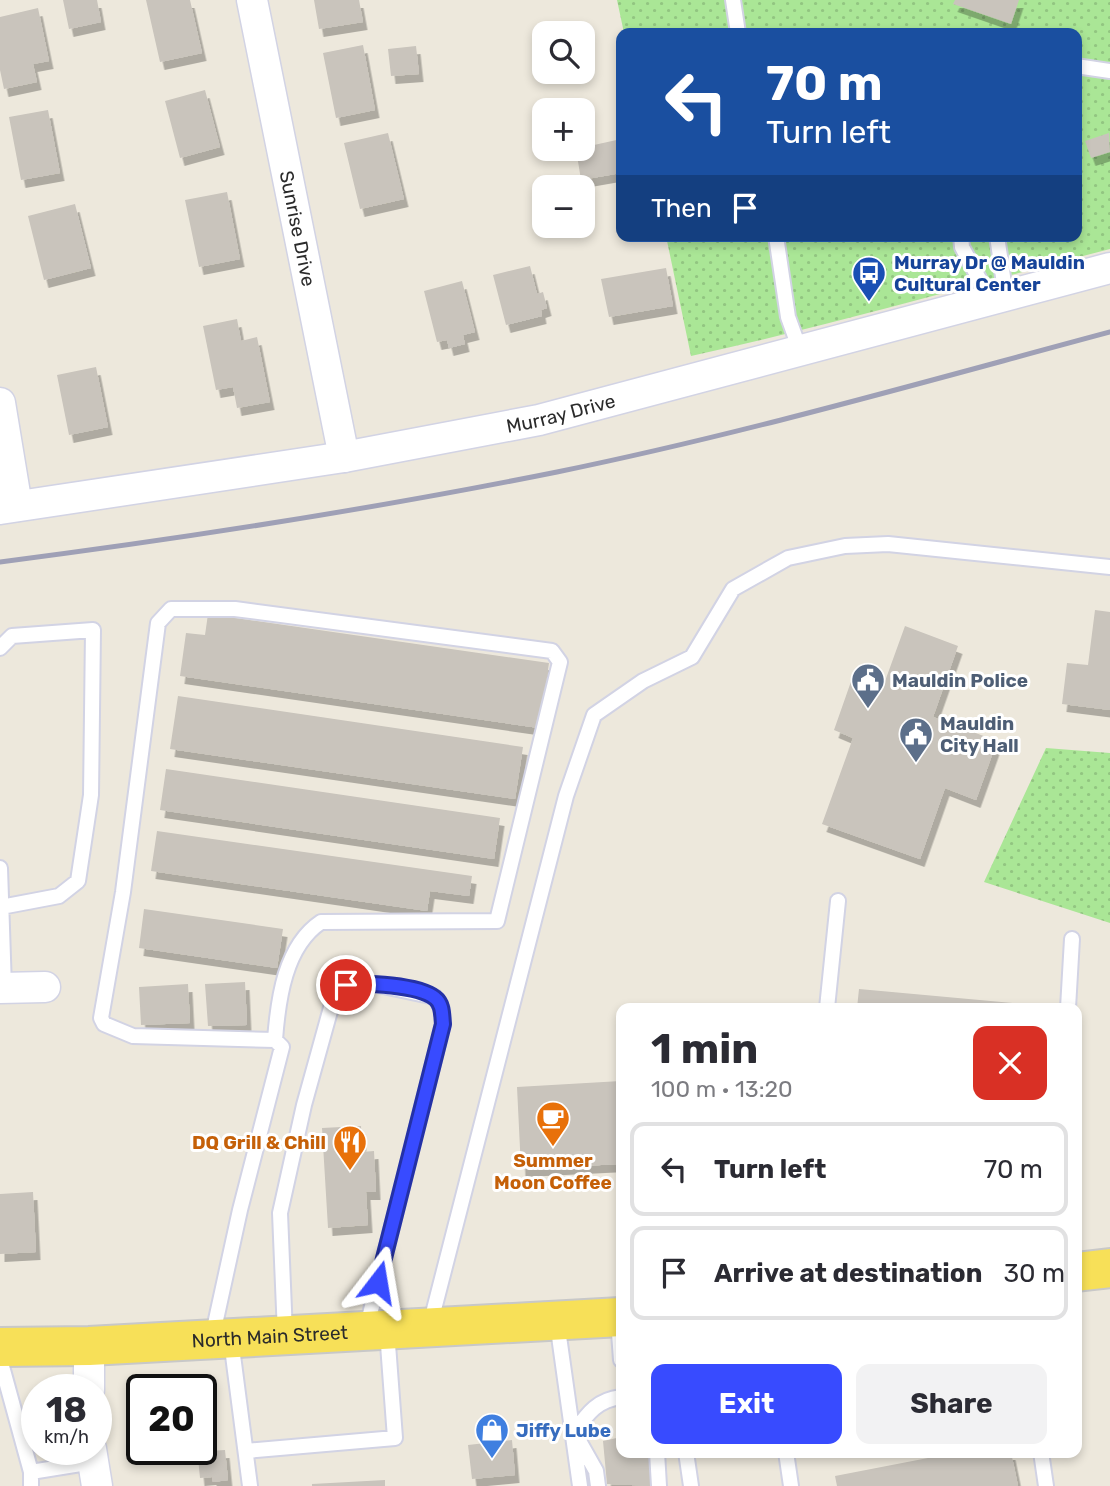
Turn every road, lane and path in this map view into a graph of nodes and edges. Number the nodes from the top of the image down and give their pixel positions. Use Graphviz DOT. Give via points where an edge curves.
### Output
graph roads {
  1 [pos="251,0"];
  2 [pos="733,0"];
  3 [pos="737,28"];
  4 [pos="1082,67"];
  5 [pos="1110,71"];
  6 [pos="777,242"];
  7 [pos="962,242"];
  8 [pos="997,242"];
  9 [pos="1110,268"];
  10 [pos="998,299"];
  11 [pos="800,350"];
  12 [pos="0,402"];
  13 [pos="344,457"];
  14 [pos="9,508"];
  15 [pos="1110,568"];
  16 [pos="0,648"];
  17 [pos="0,868"];
  18 [pos="838,901"];
  19 [pos="1,907"];
  20 [pos="1072,939"];
  21 [pos="45,987"];
  22 [pos="2,988"];
  23 [pos="827,1003"];
  24 [pos="1068,1003"];
  25 [pos="275,1040"];
  26 [pos="1110,1268"];
  27 [pos="1082,1271"];
  28 [pos="616,1317"];
  29 [pos="557,1320"];
  30 [pos="430,1327"];
  31 [pos="376,1330"];
  32 [pos="285,1335"];
  33 [pos="221,1339"];
  34 [pos="89,1346"];
  35 [pos="0,1347"];
  36 [pos="0,1360"];
  37 [pos="89,1374"];
  38 [pos="616,1398"];
  39 [pos="573,1432"];
  40 [pos="246,1451"];
  41 [pos="657,1458"];
  42 [pos="687,1458"];
  43 [pos="787,1458"];
  44 [pos="1042,1458"];
  45 [pos="94,1466"];
  46 [pos="31,1479"];
  47 [pos="250,1486"];
  48 [pos="580,1486"];
  49 [pos="598,1486"];
  50 [pos="659,1486"];
  51 [pos="691,1486"];
  52 [pos="791,1486"];
  53 [pos="1046,1486"];
  1 -- 13 [label="street, Sunrise Drive"];
  2 -- 3 [label="lane"];
  4 -- 5 [label="lane"];
  6 -- 11 [label="lane" via="788,317"];
  7 -- 10 [label="lane"];
  8 -- 10 [label="lane"];
  9 -- 10 [label="street, Murray Drive"];
  10 -- 11 [label="street, Murray Drive"];
  11 -- 13 [label="street, Murray Drive" via="539,420"];
  12 -- 14 [label="street"];
  13 -- 14 [label="street, Murray Drive"];
  15 -- 30 [label="lane" via="888,544 845,546 788,558 733,589 692,657 643,681 594,715 566,796"];
  16 -- 19 [label="lane" via="12,636 93,630 90,795 78,881 59,896"];
  17 -- 19 [label="lane"];
  18 -- 23 [label="lane"];
  19 -- 22 [label="lane"];
  20 -- 24 [label="lane"];
  21 -- 22 [label="street"];
  25 -- 25 [label="lane" via="133,1036 104,1024 101,1018 123,892 158,623 171,608 235,609 552,651 560,662 498,921 321,922 305,933 278,995"];
  25 -- 33 [label="lane" via="282,1047 240,1210"];
  26 -- 27 [label="main road"];
  28 -- 29 [label="main road, North Main Street"];
  29 -- 30 [label="main road, North Main Street"];
  29 -- 39 [label="lane"];
  30 -- 31 [label="main road, North Main Street"];
  31 -- 32 [label="main road, North Main Street"];
  31 -- 32 [label="lane" via="443,1024 435,998 364,982 346,985 332,1004 301,1117 280,1213"];
  31 -- 40 [label="lane" via="395,1438"];
  32 -- 33 [label="main road, North Main Street"];
  33 -- 34 [label="main road, North Main Street"];
  33 -- 40 [label="lane"];
  34 -- 35 [label="main road, North Main Street"];
  34 -- 37 [label="street"];
  36 -- 46 [label="lane"];
  38 -- 39 [label="lane" via="591,1408"];
  39 -- 48 [label="lane"];
  39 -- 49 [label="lane" via="596,1471"];
  40 -- 47 [label="lane"];
  41 -- 50 [label="lane"];
  42 -- 51 [label="lane"];
  43 -- 52 [label="lane"];
  44 -- 53 [label="lane"];
  45 -- 46 [label="lane"];
}
